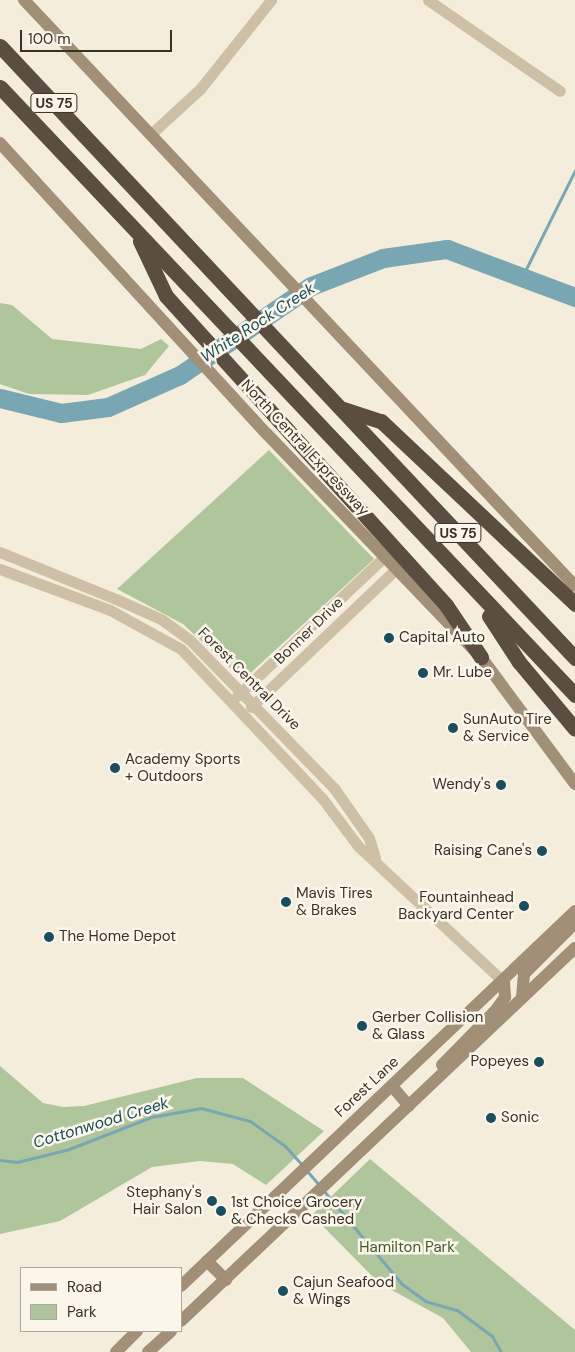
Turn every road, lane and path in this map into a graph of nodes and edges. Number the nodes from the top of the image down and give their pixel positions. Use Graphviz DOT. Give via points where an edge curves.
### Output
graph roads {
  1 [pos="24,0"];
  2 [pos="271,0"];
  3 [pos="428,0"];
  4 [pos="0,46"];
  5 [pos="0,87"];
  6 [pos="560,91"];
  7 [pos="151,134"];
  8 [pos="0,143"];
  9 [pos="134,228"];
  10 [pos="341,408"];
  11 [pos="0,552"];
  12 [pos="383,558"];
  13 [pos="0,568"];
  14 [pos="395,570"];
  15 [pos="575,586"];
  16 [pos="471,587"];
  17 [pos="116,598"];
  18 [pos="575,604"];
  19 [pos="110,610"];
  20 [pos="481,657"];
  21 [pos="575,658"];
  22 [pos="243,690"];
  23 [pos="575,695"];
  24 [pos="232,700"];
  25 [pos="255,703"];
  26 [pos="244,713"];
  27 [pos="575,729"];
  28 [pos="575,784"];
  29 [pos="375,858"];
  30 [pos="575,911"];
  31 [pos="575,923"];
  32 [pos="575,948"];
  33 [pos="504,982"];
  34 [pos="522,997"];
  35 [pos="433,1083"];
  36 [pos="392,1086"];
  37 [pos="409,1106"];
  38 [pos="207,1260"];
  39 [pos="226,1280"];
  40 [pos="182,1285"];
  41 [pos="182,1320"];
  42 [pos="136,1332"];
  43 [pos="170,1332"];
  44 [pos="116,1352"];
  45 [pos="148,1352"];
  1 -- 7 [label="main road"];
  2 -- 7 [label="street" via="200,89"];
  3 -- 6 [label="street"];
  4 -- 10 [label="highway, US 75"];
  5 -- 9 [label="highway, North Central Expressway / US 75"];
  7 -- 15 [label="main road" via="259,253"];
  8 -- 12 [label="main road, North Central Expressway"];
  9 -- 16 [label="highway, North Central Expressway / US 75"];
  9 -- 20 [label="highway" via="166,296 446,605"];
  10 -- 18 [label="highway" via="381,421"];
  10 -- 21 [label="highway, US 75"];
  11 -- 17 [label="street, Forest Central Drive"];
  12 -- 14 [label="main road, North Central Expressway"];
  12 -- 22 [label="street, Bonner Drive"];
  13 -- 19 [label="street, Forest Central Drive"];
  14 -- 20 [label="main road, North Central Expressway"];
  14 -- 25 [label="street, Bonner Drive"];
  16 -- 23 [label="highway, North Central Expressway / US 75"];
  16 -- 27 [label="highway" via="519,662"];
  17 -- 19 [label="street"];
  17 -- 22 [label="street, Forest Central Drive" via="161,619 189,639"];
  19 -- 24 [label="street, Forest Central Drive" via="181,649"];
  20 -- 28 [label="main road, North Central Expressway"];
  22 -- 24 [label="street, Bonner Drive"];
  22 -- 25 [label="street, Forest Central Drive"];
  24 -- 26 [label="street, Forest Central Drive"];
  25 -- 26 [label="street, Bonner Drive"];
  25 -- 29 [label="street, Forest Central Drive" via="334,788 369,838"];
  26 -- 29 [label="street, Forest Central Drive" via="322,798 358,846"];
  29 -- 33 [label="street, Forest Central Drive"];
  30 -- 33 [label="main road, Forest Lane"];
  31 -- 34 [label="main road" via="524,974"];
  32 -- 34 [label="main road"];
  33 -- 35 [label="main road" via="505,997 496,1010 452,1052"];
  33 -- 36 [label="main road, Forest Lane"];
  34 -- 35 [label="main road"];
  35 -- 37 [label="main road"];
  36 -- 37 [label="main road"];
  36 -- 38 [label="main road, Forest Lane"];
  37 -- 39 [label="main road"];
  38 -- 39 [label="main road"];
  38 -- 40 [label="main road, Forest Lane"];
  39 -- 41 [label="main road"];
  42 -- 44 [label="main road"];
  43 -- 45 [label="main road"];
}
